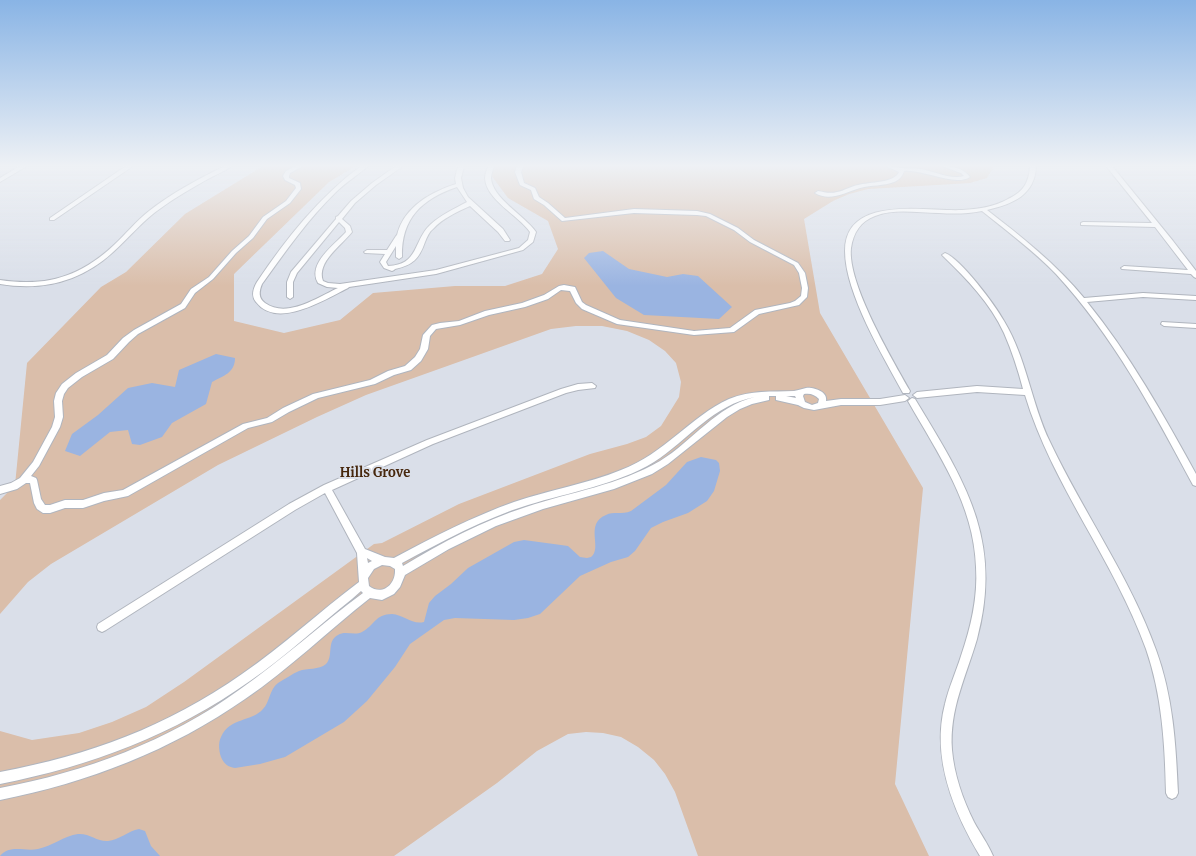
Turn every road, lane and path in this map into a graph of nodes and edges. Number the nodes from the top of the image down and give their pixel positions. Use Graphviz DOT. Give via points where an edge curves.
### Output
graph roads {
  1 [pos="71,206"];
  2 [pos="161,206"];
  3 [pos="282,206"];
  4 [pos="318,206"];
  5 [pos="350,206"];
  6 [pos="419,206"];
  7 [pos="465,206"];
  8 [pos="474,206"];
  9 [pos="506,206"];
  10 [pos="548,206"];
  11 [pos="994,206"];
  12 [pos="1141,206"];
  13 [pos="982,209"];
  14 [pos="338,218"];
  15 [pos="52,219"];
  16 [pos="1083,224"];
  17 [pos="1157,225"];
  18 [pos="400,236"];
  19 [pos="507,240"];
  20 [pos="367,252"];
  21 [pos="390,252"];
  22 [pos="945,255"];
  23 [pos="399,257"];
  24 [pos="388,268"];
  25 [pos="1124,268"];
  26 [pos="1195,274"];
  27 [pos="411,275"];
  28 [pos="0,282"];
  29 [pos="356,283"];
  30 [pos="290,297"];
  31 [pos="1196,298"];
  32 [pos="1082,300"];
  33 [pos="1164,324"];
  34 [pos="1196,326"];
  35 [pos="592,386"];
  36 [pos="1028,392"];
  37 [pos="820,396"];
  38 [pos="910,396"];
  39 [pos="800,397"];
  40 [pos="841,402"];
  41 [pos="821,405"];
  42 [pos="24,479"];
  43 [pos="1196,482"];
  44 [pos="327,488"];
  45 [pos="0,490"];
  46 [pos="362,552"];
  47 [pos="389,562"];
  48 [pos="401,572"];
  49 [pos="364,579"];
  50 [pos="370,593"];
  51 [pos="102,627"];
  52 [pos="0,778"];
  53 [pos="1172,793"];
  54 [pos="0,794"];
  55 [pos="987,856"];
  1 -- 15 [label="street"];
  2 -- 28 [label="street" via="102,258 80,273 41,285 22,286"];
  3 -- 42 [label="street" via="265,218 251,237 211,278 194,291 183,306 136,332 110,357 65,386 58,400 56,427 36,464"];
  4 -- 29 [label="street" via="261,281 257,288 258,302 267,309 288,311"];
  5 -- 14 [label="street"];
  6 -- 18 [label="street" via="406,220"];
  7 -- 24 [label="street" via="432,226 413,260"];
  8 -- 19 [label="street" via="495,224"];
  9 -- 27 [label="street" via="532,229 534,235 525,247 440,271"];
  10 -- 42 [label="street" via="564,220 643,211 697,213 717,219 796,264 802,273 804,296 797,303 756,312 732,330 694,333 620,322 584,307 576,298 573,289 559,288 546,297 522,305 487,313 460,323 434,327 427,334 418,359 408,368 372,382 316,396 269,420 246,426 125,493 83,504 65,504 43,509 35,493 35,482"];
  11 -- 13 [label="street"];
  12 -- 17 [label="street"];
  13 -- 32 [label="street" via="1038,254"];
  13 -- 38 [label="street" via="952,212 884,212 863,220 852,231 848,256 856,287 881,345"];
  14 -- 29 [label="street" via="348,227 349,232 321,263 318,279 330,285"];
  14 -- 30 [label="street" via="294,272 290,282"];
  16 -- 17 [label="street"];
  17 -- 26 [label="street"];
  18 -- 21 [label="street"];
  18 -- 23 [label="street"];
  20 -- 21 [label="street"];
  21 -- 24 [label="street" via="383,262"];
  22 -- 36 [label="street" via="975,285 1000,319 1019,361"];
  24 -- 27 [label="street"];
  25 -- 26 [label="street"];
  27 -- 29 [label="street"];
  31 -- 32 [label="street" via="1143,295"];
  32 -- 43 [label="street" via="1114,342 1152,400"];
  33 -- 34 [label="street"];
  35 -- 44 [label="street" via="564,391 479,423"];
  36 -- 38 [label="street" via="977,389"];
  36 -- 53 [label="street" via="1056,466 1119,579 1151,650 1169,728"];
  37 -- 39 [label="street" via="812,391 804,391"];
  37 -- 40 [label="street"];
  37 -- 41 [label="street" via="823,401"];
  38 -- 40 [label="street" via="874,402"];
  38 -- 55 [label="street" via="960,484 972,516 980,549 981,583 973,633 952,697 946,731 948,758 956,794"];
  39 -- 41 [label="street" via="804,406 817,408"];
  39 -- 47 [label="street" via="758,394 735,399 722,406 657,456 636,467 600,482 499,511"];
  39 -- 48 [label="street" via="757,399 738,405 664,462 643,474 595,492 508,517 453,542"];
  40 -- 41 [label="street"];
  42 -- 45 [label="street" via="14,486"];
  44 -- 46 [label="street"];
  44 -- 51 [label="street" via="292,507"];
  46 -- 47 [label="street"];
  46 -- 49 [label="street"];
  47 -- 48 [label="street"];
  47 -- 49 [label="street" via="371,566"];
  48 -- 50 [label="street" via="400,580 391,591 383,594"];
  49 -- 50 [label="street"];
  49 -- 52 [label="street" via="251,674 182,717 93,756"];
  50 -- 54 [label="street" via="242,695 176,734 82,772"];
}
